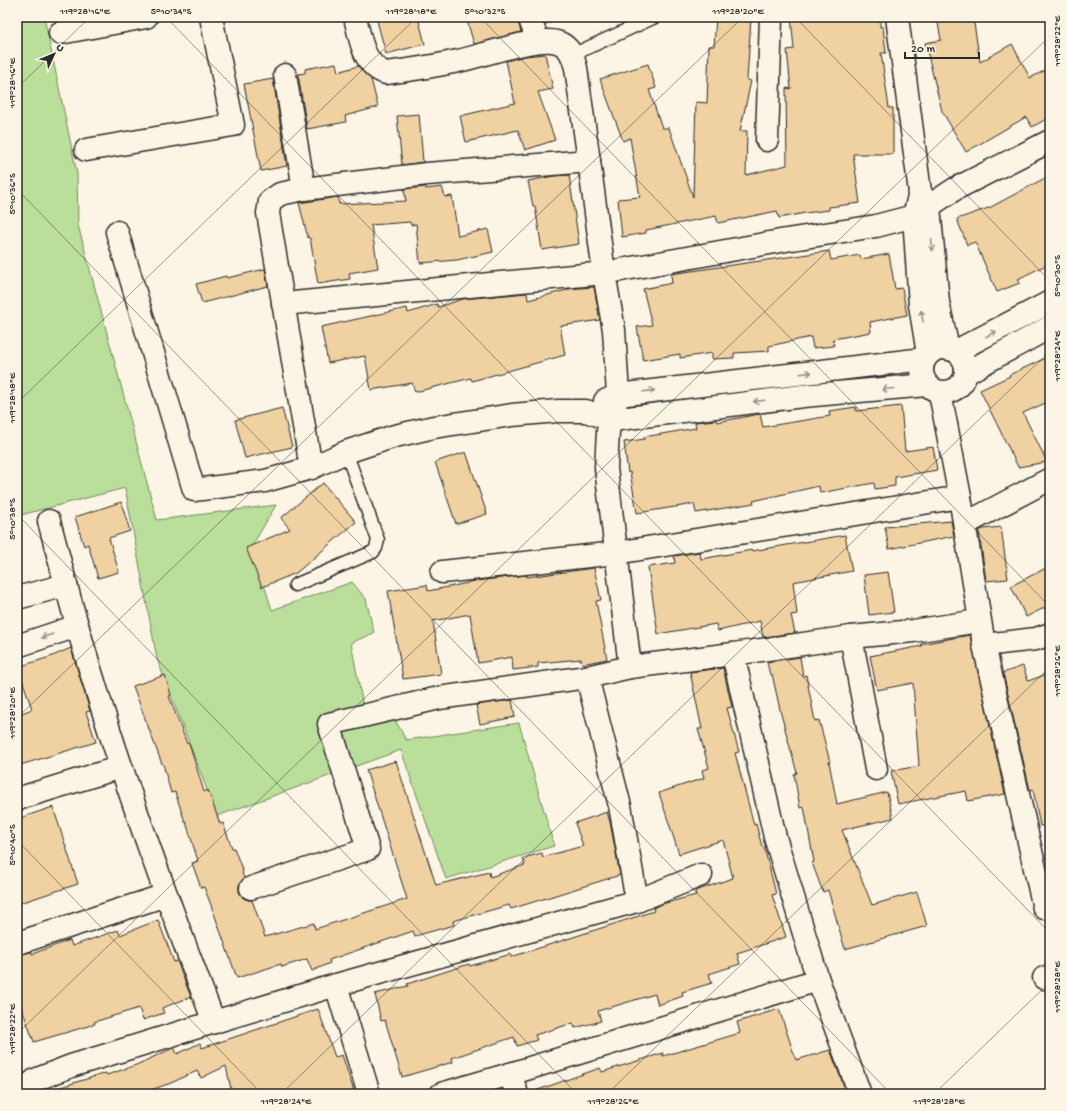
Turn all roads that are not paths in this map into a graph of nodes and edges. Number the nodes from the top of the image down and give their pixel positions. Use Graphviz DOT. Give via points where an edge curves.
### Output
graph roads {
  1 [pos="146,17"];
  2 [pos="211,17"];
  3 [pos="354,17"];
  4 [pos="529,17"];
  5 [pos="655,17"];
  6 [pos="771,17"];
  7 [pos="897,17"];
  8 [pos="60,33"];
  9 [pos="538,41"];
  10 [pos="572,55"];
  11 [pos="285,75"];
  12 [pos="767,140"];
  13 [pos="1050,141"];
  14 [pos="86,150"];
  15 [pos="590,161"];
  16 [pos="304,188"];
  17 [pos="921,205"];
  18 [pos="117,232"];
  19 [pos="604,273"];
  20 [pos="1050,302"];
  21 [pos="283,304"];
  22 [pos="1050,327"];
  23 [pos="939,353"];
  24 [pos="966,373"];
  25 [pos="933,389"];
  26 [pos="618,394"];
  27 [pos="586,411"];
  28 [pos="612,420"];
  29 [pos="346,452"];
  30 [pos="311,468"];
  31 [pos="1050,479"];
  32 [pos="960,497"];
  33 [pos="49,521"];
  34 [pos="965,524"];
  35 [pos="616,553"];
  36 [pos="442,572"];
  37 [pos="66,585"];
  38 [pos="295,585"];
  39 [pos="17,598"];
  40 [pos="979,620"];
  41 [pos="77,626"];
  42 [pos="1050,634"];
  43 [pos="851,637"];
  44 [pos="984,644"];
  45 [pos="17,646"];
  46 [pos="733,654"];
  47 [pos="630,667"];
  48 [pos="587,677"];
  49 [pos="121,767"];
  50 [pos="876,768"];
  51 [pos="17,799"];
  52 [pos="701,875"];
  53 [pos="251,888"];
  54 [pos="166,895"];
  55 [pos="637,901"];
  56 [pos="1044,908"];
  57 [pos="18,943"];
  58 [pos="818,980"];
  59 [pos="336,985"];
  60 [pos="214,1022"];
  61 [pos="514,1084"];
  62 [pos="22,1094"];
  63 [pos="369,1094"];
  64 [pos="441,1094"];
  65 [pos="860,1094"];
  1 -- 8 [label="street"];
  2 -- 14 [label="street" via="233,125"];
  3 -- 9 [label="street" via="370,64 386,73 458,61"];
  4 -- 9 [label="street"];
  5 -- 10 [label="lane"];
  6 -- 12 [label="street"];
  7 -- 17 [label="street"];
  9 -- 10 [label="street" via="557,42 567,48"];
  10 -- 15 [label="street"];
  11 -- 16 [label="street"];
  13 -- 17 [label="street"];
  15 -- 16 [label="street" via="427,174"];
  15 -- 19 [label="street"];
  16 -- 21 [label="street" via="280,194 270,201 268,213"];
  17 -- 19 [label="street" via="876,226"];
  17 -- 23 [label="street" via="938,302"];
  18 -- 30 [label="street" via="194,490 265,480"];
  19 -- 21 [label="street"];
  19 -- 26 [label="street" via="614,330"];
  23 -- 20 [label="street, one-way"];
  21 -- 30 [label="street"];
  22 -- 24 [label="street"];
  23 -- 24 [label="street" via="964,361"];
  23 -- 25 [label="street" via="921,373"];
  26 -- 23 [label="street, one-way"];
  24 -- 25 [label="street" via="964,382 958,389 949,392"];
  25 -- 28 [label="street, one-way" via="802,396"];
  25 -- 32 [label="street"];
  26 -- 27 [label="street"];
  26 -- 28 [label="street"];
  27 -- 28 [label="street"];
  27 -- 29 [label="street" via="512,415 434,427 395,436"];
  28 -- 35 [label="street" via="606,447 606,468"];
  29 -- 30 [label="street"];
  29 -- 38 [label="lane" via="378,540 377,545 373,552"];
  31 -- 34 [label="street"];
  32 -- 34 [label="street"];
  32 -- 35 [label="street"];
  33 -- 37 [label="street"];
  34 -- 40 [label="street"];
  35 -- 36 [label="street"];
  35 -- 47 [label="street"];
  37 -- 39 [label="street"];
  37 -- 41 [label="street"];
  40 -- 43 [label="street" via="913,631"];
  40 -- 44 [label="street"];
  41 -- 45 [label="street, one-way"];
  41 -- 49 [label="street"];
  42 -- 44 [label="street" via="1036,639"];
  43 -- 46 [label="street"];
  43 -- 50 [label="street"];
  44 -- 56 [label="street"];
  46 -- 47 [label="street"];
  46 -- 58 [label="street" via="775,837"];
  47 -- 48 [label="street"];
  48 -- 53 [label="street" via="439,698 329,724 368,849"];
  48 -- 55 [label="street" via="620,806"];
  49 -- 51 [label="street"];
  49 -- 54 [label="street"];
  52 -- 55 [label="street"];
  54 -- 57 [label="street"];
  54 -- 60 [label="street"];
  55 -- 59 [label="street"];
  58 -- 61 [label="street"];
  58 -- 65 [label="street"];
  59 -- 60 [label="street"];
  59 -- 63 [label="street"];
  60 -- 62 [label="street" via="64,1068 35,1080"];
  61 -- 64 [label="street"];
}
